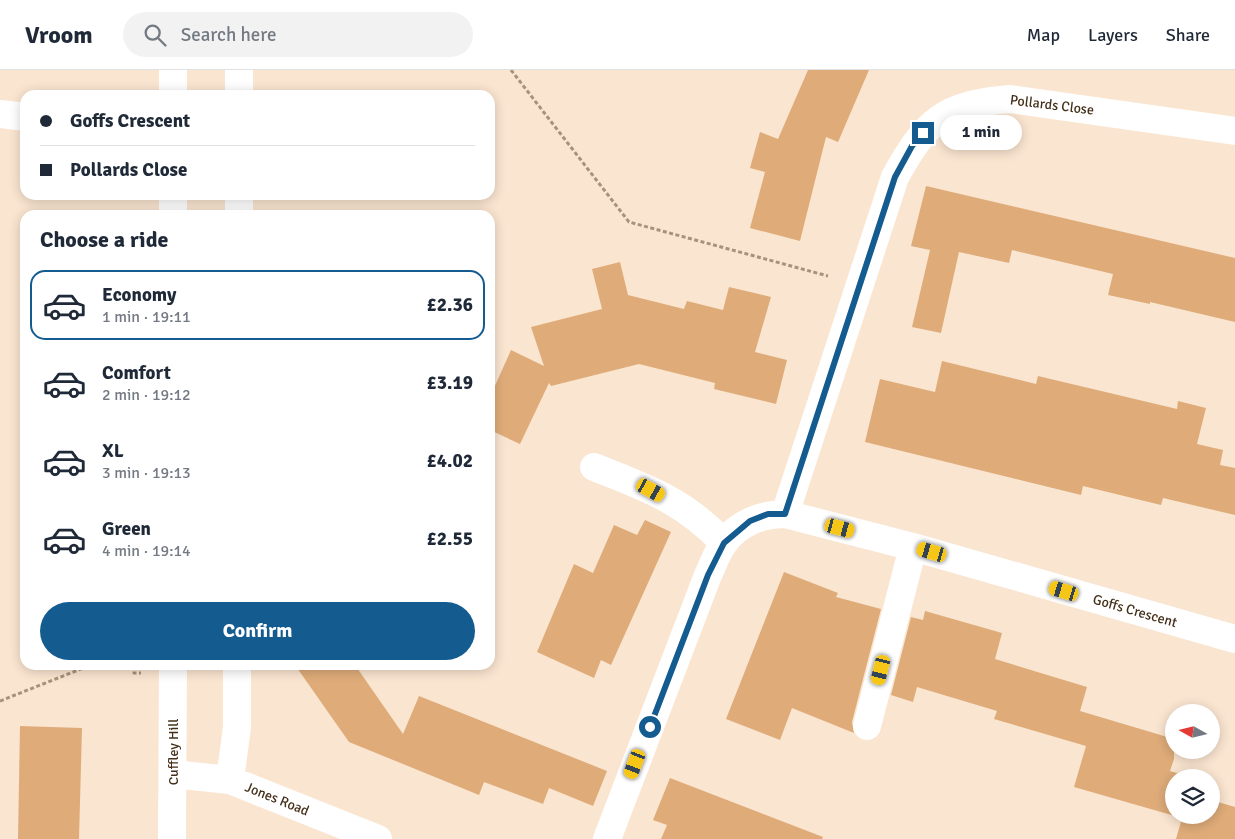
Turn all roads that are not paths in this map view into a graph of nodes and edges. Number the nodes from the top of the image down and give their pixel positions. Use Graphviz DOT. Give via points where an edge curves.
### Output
graph roads {
  1 [pos="173,70"];
  2 [pos="239,70"];
  3 [pos="173,90"];
  4 [pos="239,90"];
  5 [pos="0,114"];
  6 [pos="20,116"];
  7 [pos="1235,131"];
  8 [pos="594,467"];
  9 [pos="785,514"];
  10 [pos="724,543"];
  11 [pos="913,547"];
  12 [pos="1235,640"];
  13 [pos="173,670"];
  14 [pos="237,670"];
  15 [pos="867,726"];
  16 [pos="173,774"];
  17 [pos="230,780"];
  18 [pos="172,839"];
  19 [pos="378,839"];
  20 [pos="606,839"];
  1 -- 3 [label="street"];
  2 -- 4 [label="street"];
  5 -- 6 [label="street"];
  7 -- 9 [label="street, Pollards Close" via="1010,99 960,106 934,121 912,146 895,177"];
  8 -- 10 [label="street" via="651,490 686,509"];
  9 -- 10 [label="street, Goffs Crescent" via="768,514 750,521"];
  9 -- 11 [label="street, Goffs Crescent"];
  10 -- 20 [label="street, Goffs Crescent" via="708,575"];
  11 -- 12 [label="street, Goffs Crescent"];
  11 -- 15 [label="street"];
  13 -- 16 [label="street, Cuffley Hill"];
  14 -- 17 [label="street" via="237,728"];
  16 -- 17 [label="street, Jones Road"];
  16 -- 18 [label="street, Cuffley Hill"];
  17 -- 19 [label="street, Jones Road"];
}
